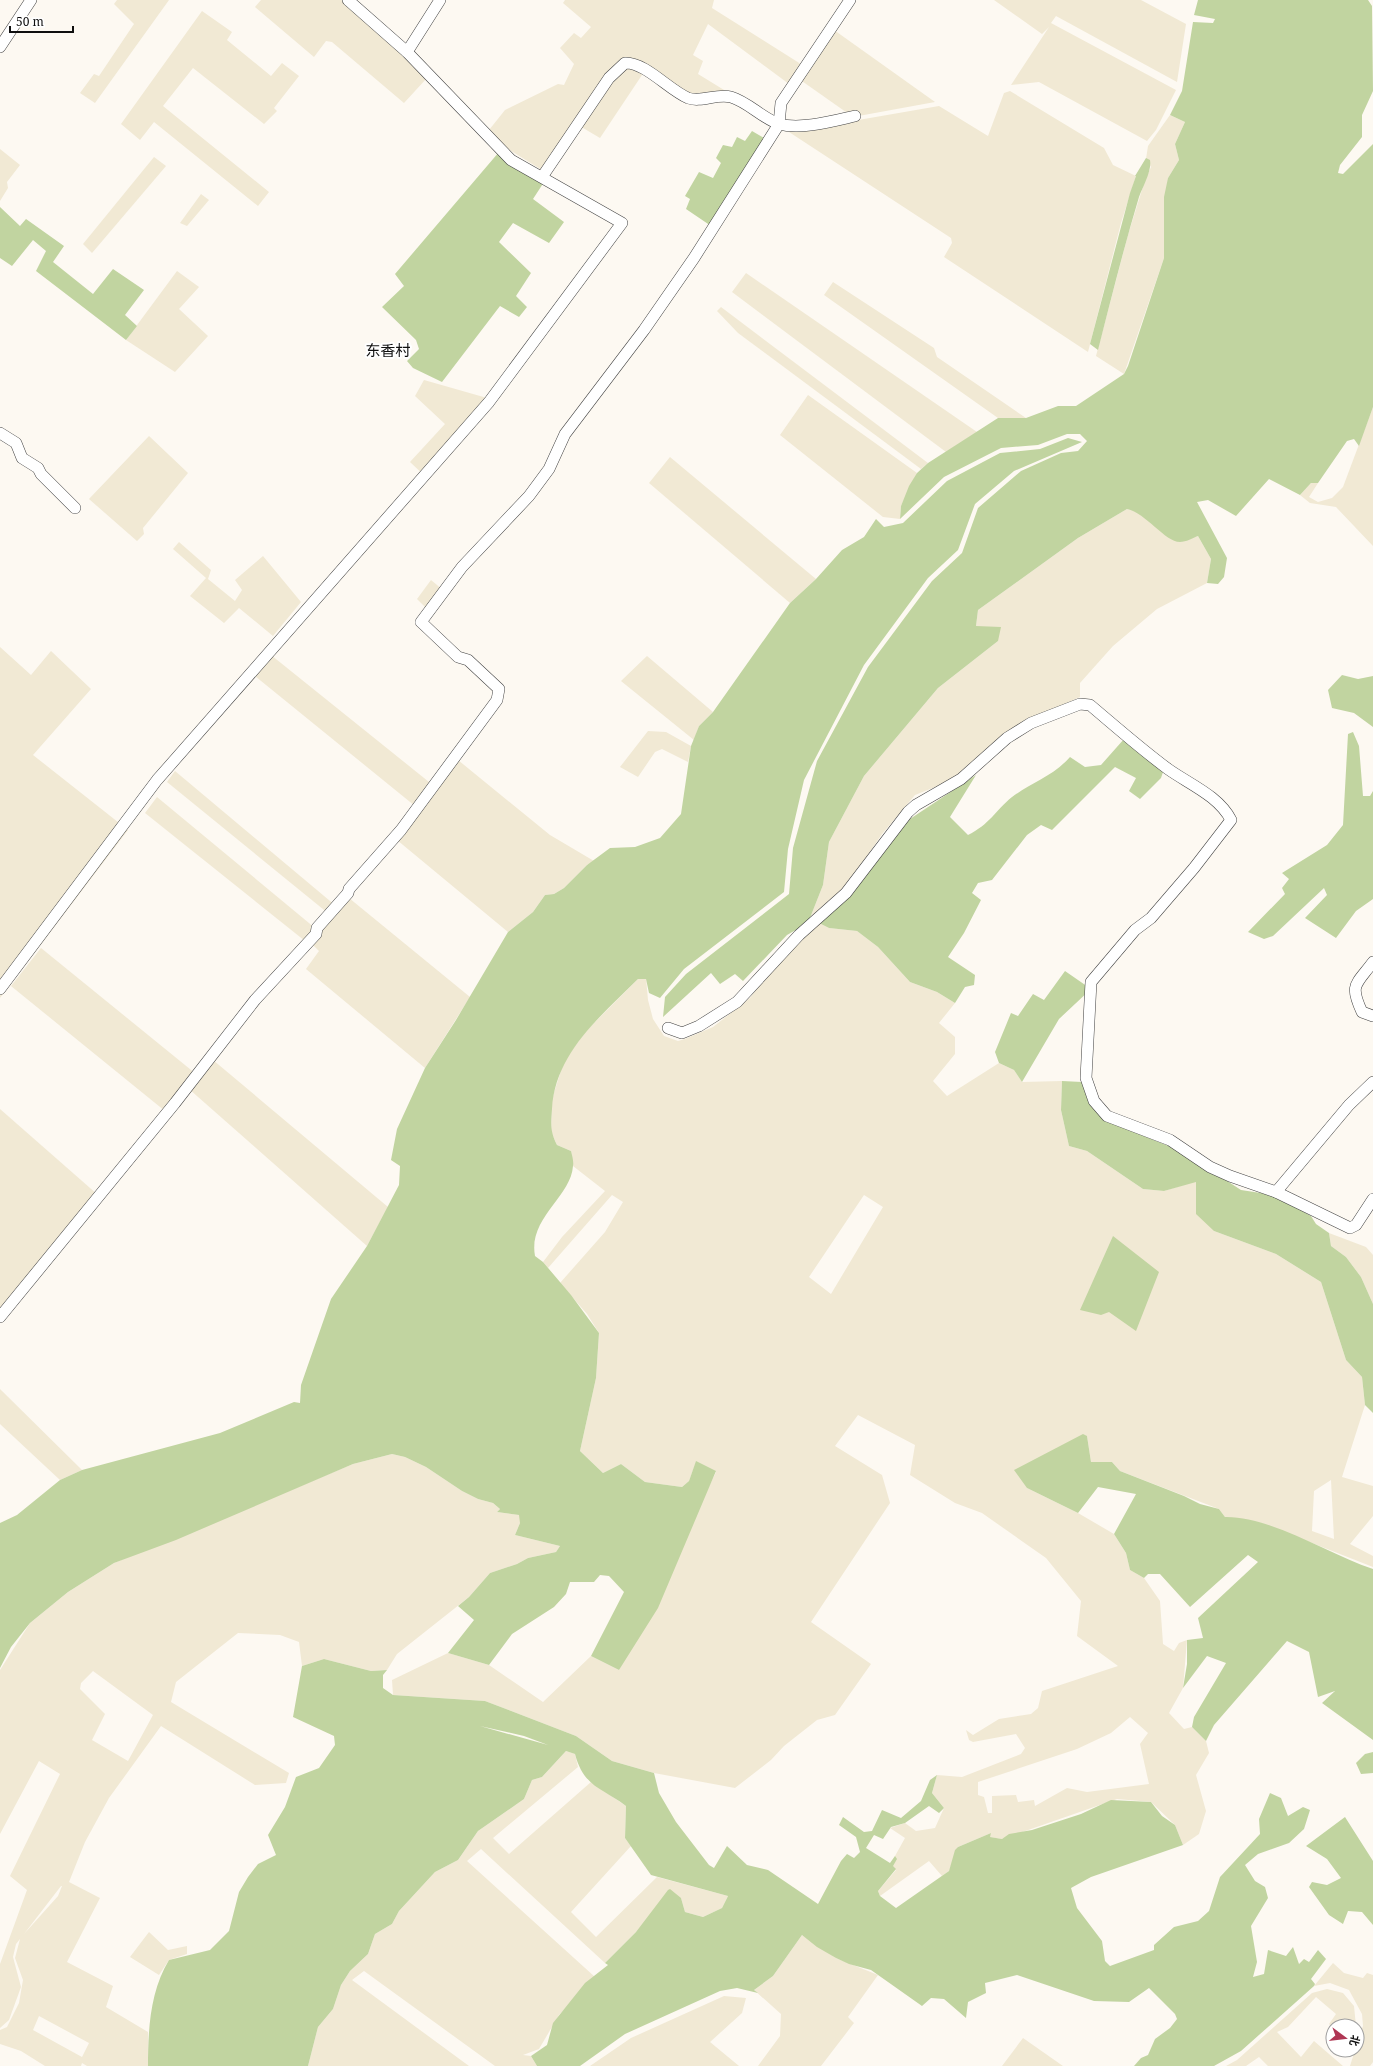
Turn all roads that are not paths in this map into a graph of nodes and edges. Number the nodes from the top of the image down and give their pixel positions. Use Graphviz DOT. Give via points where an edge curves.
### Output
graph roads {
  1 [pos="31,0"];
  2 [pos="348,0"];
  3 [pos="440,0"];
  4 [pos="850,0"];
  5 [pos="0,47"];
  6 [pos="407,52"];
  7 [pos="855,116"];
  8 [pos="779,124"];
  9 [pos="542,177"];
  10 [pos="0,433"];
  11 [pos="75,508"];
  12 [pos="1373,962"];
  13 [pos="0,989"];
  14 [pos="1373,1016"];
  15 [pos="668,1028"];
  16 [pos="1373,1082"];
  17 [pos="1276,1192"];
  18 [pos="1373,1199"];
  19 [pos="0,1317"];
  1 -- 5 [label="street"];
  2 -- 6 [label="street"];
  3 -- 6 [label="street"];
  4 -- 8 [label="street" via="781,103"];
  6 -- 9 [label="street" via="511,160"];
  7 -- 8 [label="street" via="812,125"];
  8 -- 9 [label="street" via="731,97 689,98 631,62 624,63 609,78"];
  8 -- 19 [label="street" via="694,258 644,330 565,434 549,469 528,496 462,567 420,622 458,657 468,660 499,689 497,700 401,830 317,928 316,934 255,1000 175,1103"];
  9 -- 13 [label="street" via="622,223 489,402 157,780"];
  10 -- 11 [label="street" via="16,443 22,458 38,468"];
  12 -- 14 [label="street" via="1356,985 1354,995 1362,1012"];
  15 -- 17 [label="street" via="682,1033 737,1002 799,935 846,893 916,805 961,780 1007,738 1031,724 1080,704 1090,705 1167,769 1210,796 1231,820 1151,918 1135,930 1091,982 1086,1078 1094,1101 1107,1116 1170,1140 1210,1167 1230,1176"];
  16 -- 17 [label="street" via="1349,1105"];
  17 -- 18 [label="street" via="1350,1228 1356,1225"];
}
